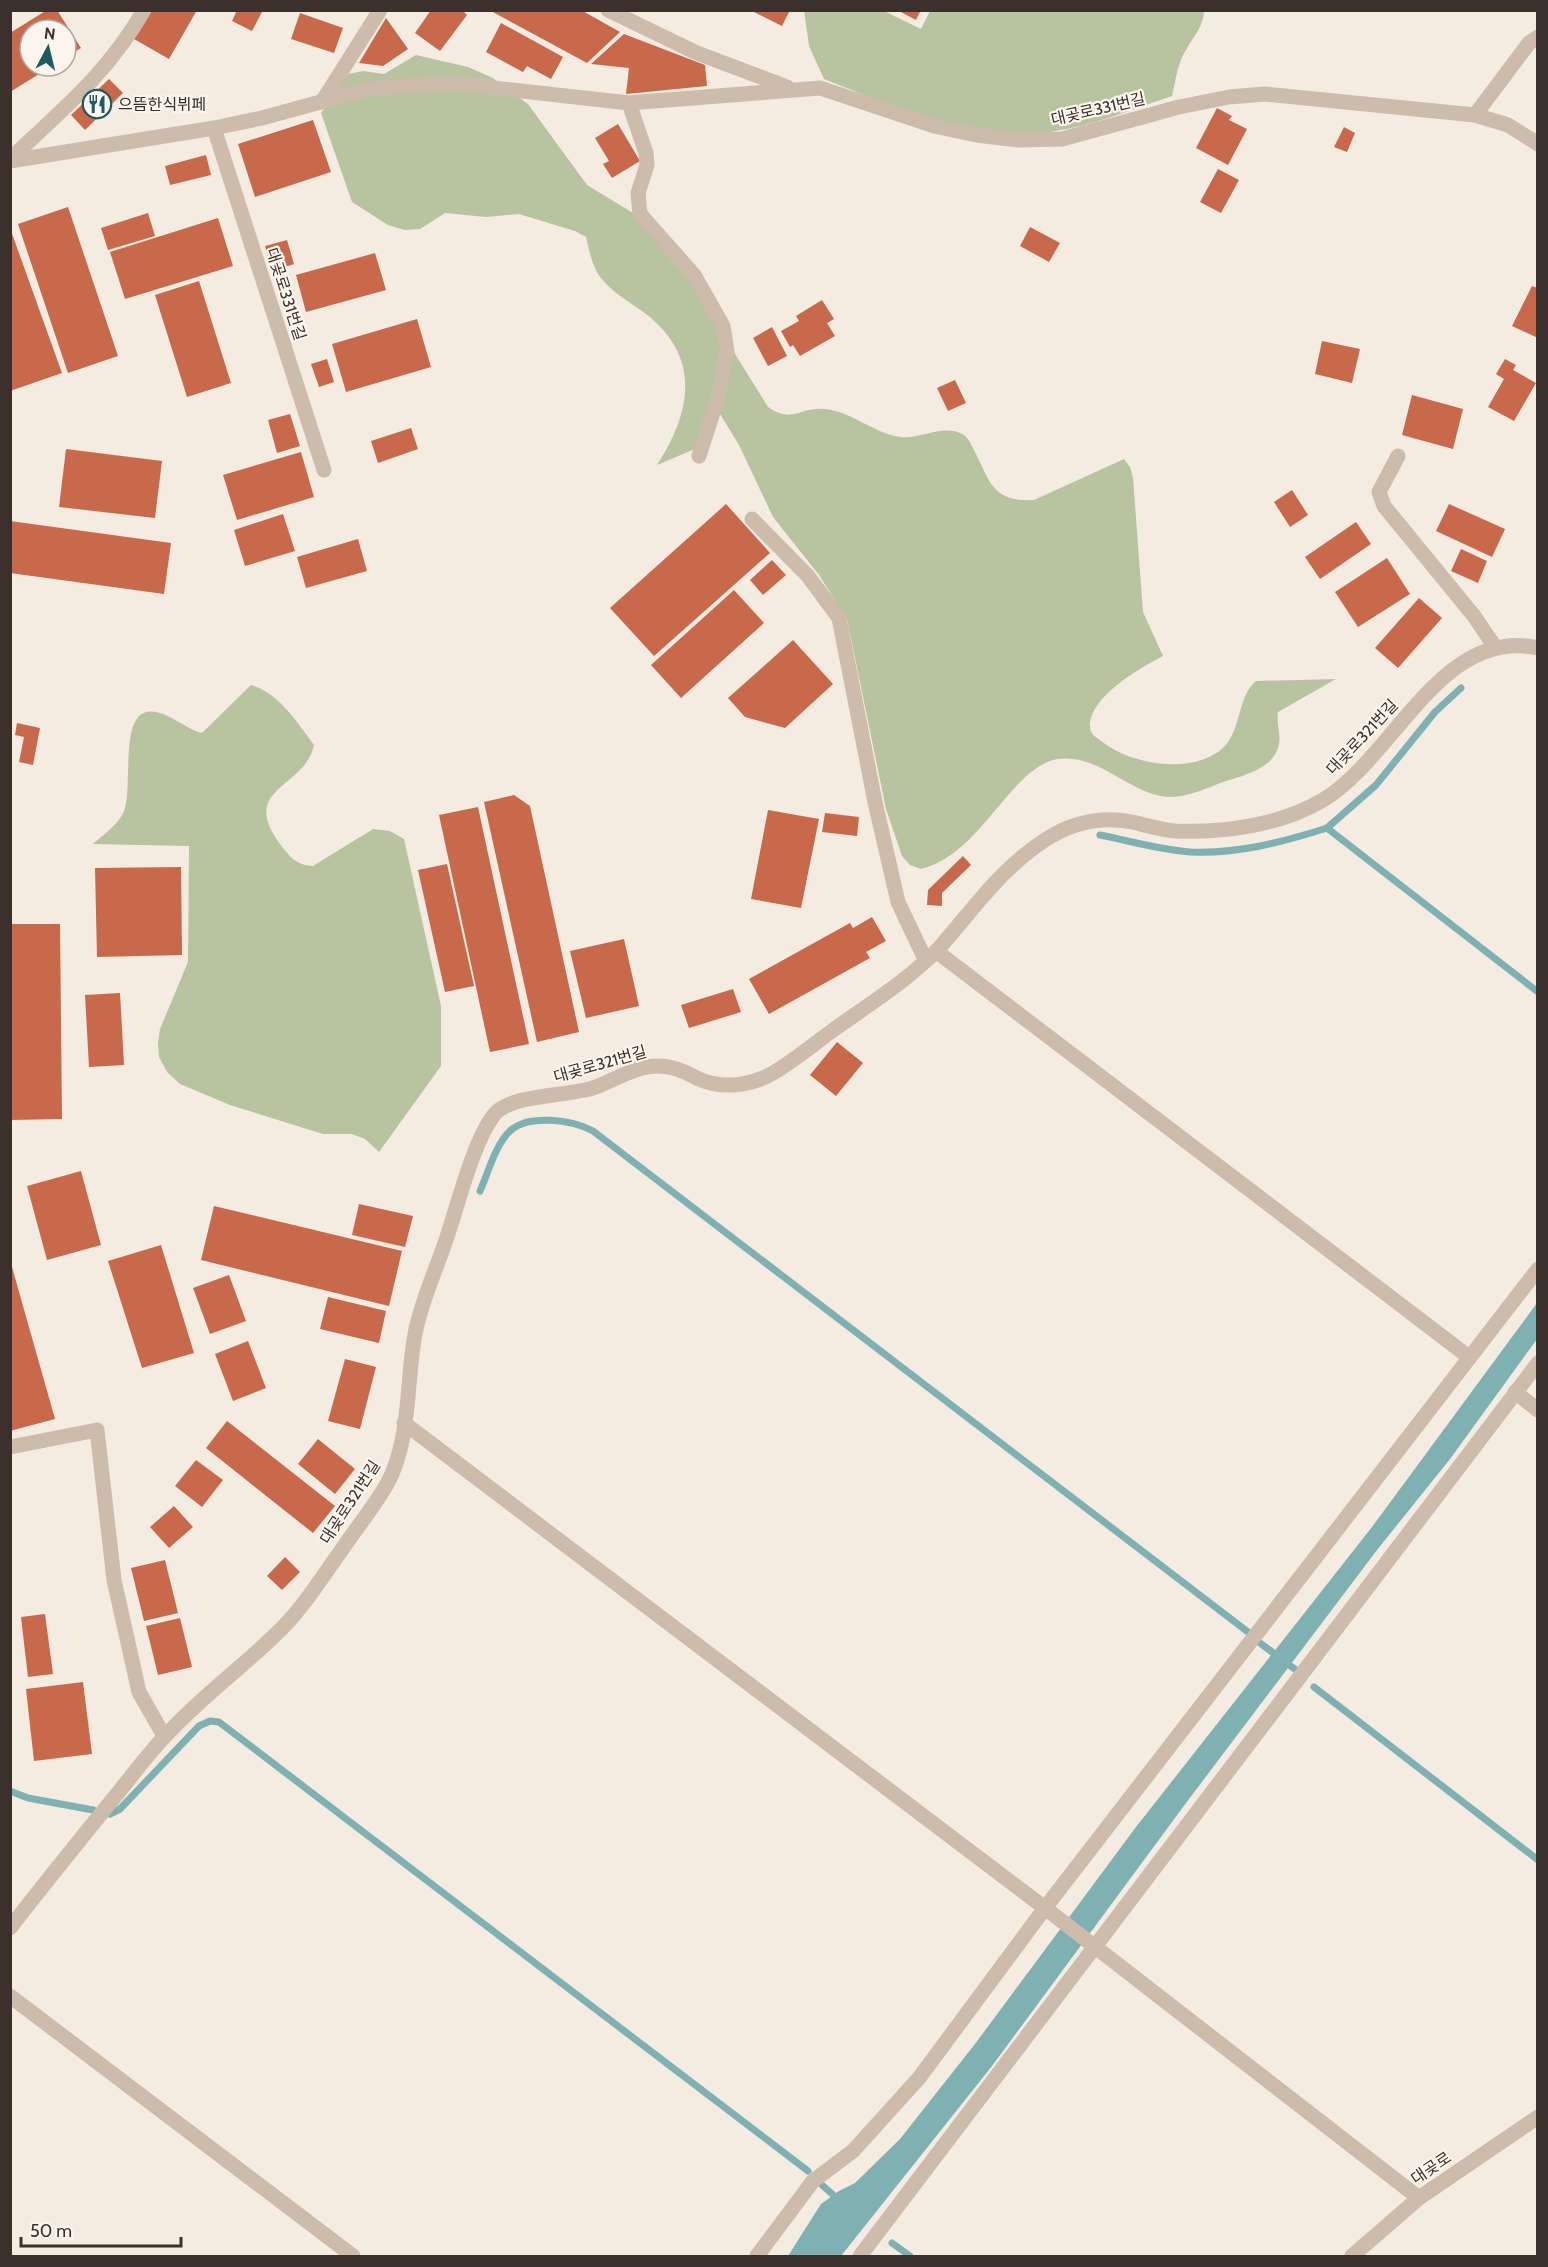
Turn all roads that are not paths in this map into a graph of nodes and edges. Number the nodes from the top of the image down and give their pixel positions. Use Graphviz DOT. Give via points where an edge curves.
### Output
graph roads {
  1 [pos="144,10"];
  2 [pos="380,10"];
  3 [pos="608,10"];
  4 [pos="1538,37"];
  5 [pos="794,90"];
  6 [pos="322,102"];
  7 [pos="629,103"];
  8 [pos="1475,115"];
  9 [pos="214,128"];
  10 [pos="1538,144"];
  11 [pos="10,160"];
  12 [pos="699,456"];
  13 [pos="1398,456"];
  14 [pos="324,470"];
  15 [pos="752,519"];
  16 [pos="1495,647"];
  17 [pos="1538,648"];
  18 [pos="931,955"];
  19 [pos="1538,1269"];
  20 [pos="1469,1357"];
  21 [pos="1538,1363"];
  22 [pos="1515,1392"];
  23 [pos="1538,1410"];
  24 [pos="404,1423"];
  25 [pos="10,1447"];
  26 [pos="164,1736"];
  27 [pos="1045,1908"];
  28 [pos="10,1928"];
  29 [pos="1094,1947"];
  30 [pos="10,1996"];
  31 [pos="1538,2117"];
  32 [pos="1419,2198"];
  33 [pos="353,2256"];
  34 [pos="757,2256"];
  35 [pos="860,2256"];
  36 [pos="1352,2256"];
  1 -- 11 [label="lane" via="128,39 100,75"];
  2 -- 6 [label="lane"];
  3 -- 5 [label="lane" via="697,52"];
  4 -- 8 [label="lane" via="1529,43"];
  5 -- 7 [label="lane, 대곶로331번길"];
  5 -- 8 [label="lane, 대곶로331번길" via="820,88 934,126 1019,140 1062,139 1179,107 1265,94"];
  6 -- 7 [label="lane, 대곶로331번길" via="368,89 450,83"];
  6 -- 9 [label="lane, 대곶로331번길"];
  7 -- 12 [label="lane" via="646,153 647,165 638,193 640,214 694,274 723,326 727,351"];
  8 -- 10 [label="lane, 대곶로331번길" via="1508,125"];
  9 -- 11 [label="lane, 대곶로331번길"];
  9 -- 14 [label="lane, 대곶로331번길"];
  13 -- 16 [label="lane" via="1379,492 1384,506"];
  15 -- 18 [label="lane" via="808,576 839,618 898,903"];
  16 -- 17 [label="lane, 대곶로321번길" via="1517,644"];
  16 -- 18 [label="lane, 대곶로321번길" via="1436,683 1353,777 1329,797 1294,816 1250,826 1167,831 1102,818 1076,824 1012,863"];
  18 -- 20 [label="lane"];
  18 -- 24 [label="lane, 대곶로321번길" via="772,1074 752,1082 718,1084 669,1066 651,1066 594,1088 504,1106 493,1116 477,1147 416,1330"];
  19 -- 20 [label="lane"];
  20 -- 27 [label="lane"];
  21 -- 22 [label="lane"];
  22 -- 23 [label="lane"];
  22 -- 29 [label="lane"];
  24 -- 26 [label="lane, 대곶로321번길" via="394,1468 385,1487 309,1596 281,1630 209,1691"];
  24 -- 27 [label="lane"];
  25 -- 26 [label="lane" via="97,1430 114,1580 139,1692"];
  26 -- 28 [label="lane, 대곶로321번길"];
  27 -- 29 [label="lane"];
  27 -- 34 [label="lane" via="920,2078 853,2151 813,2181"];
  29 -- 32 [label="lane"];
  29 -- 35 [label="lane"];
  30 -- 33 [label="lane"];
  31 -- 32 [label="lane, 대곶로"];
  32 -- 36 [label="lane, 대곶로"];
}
